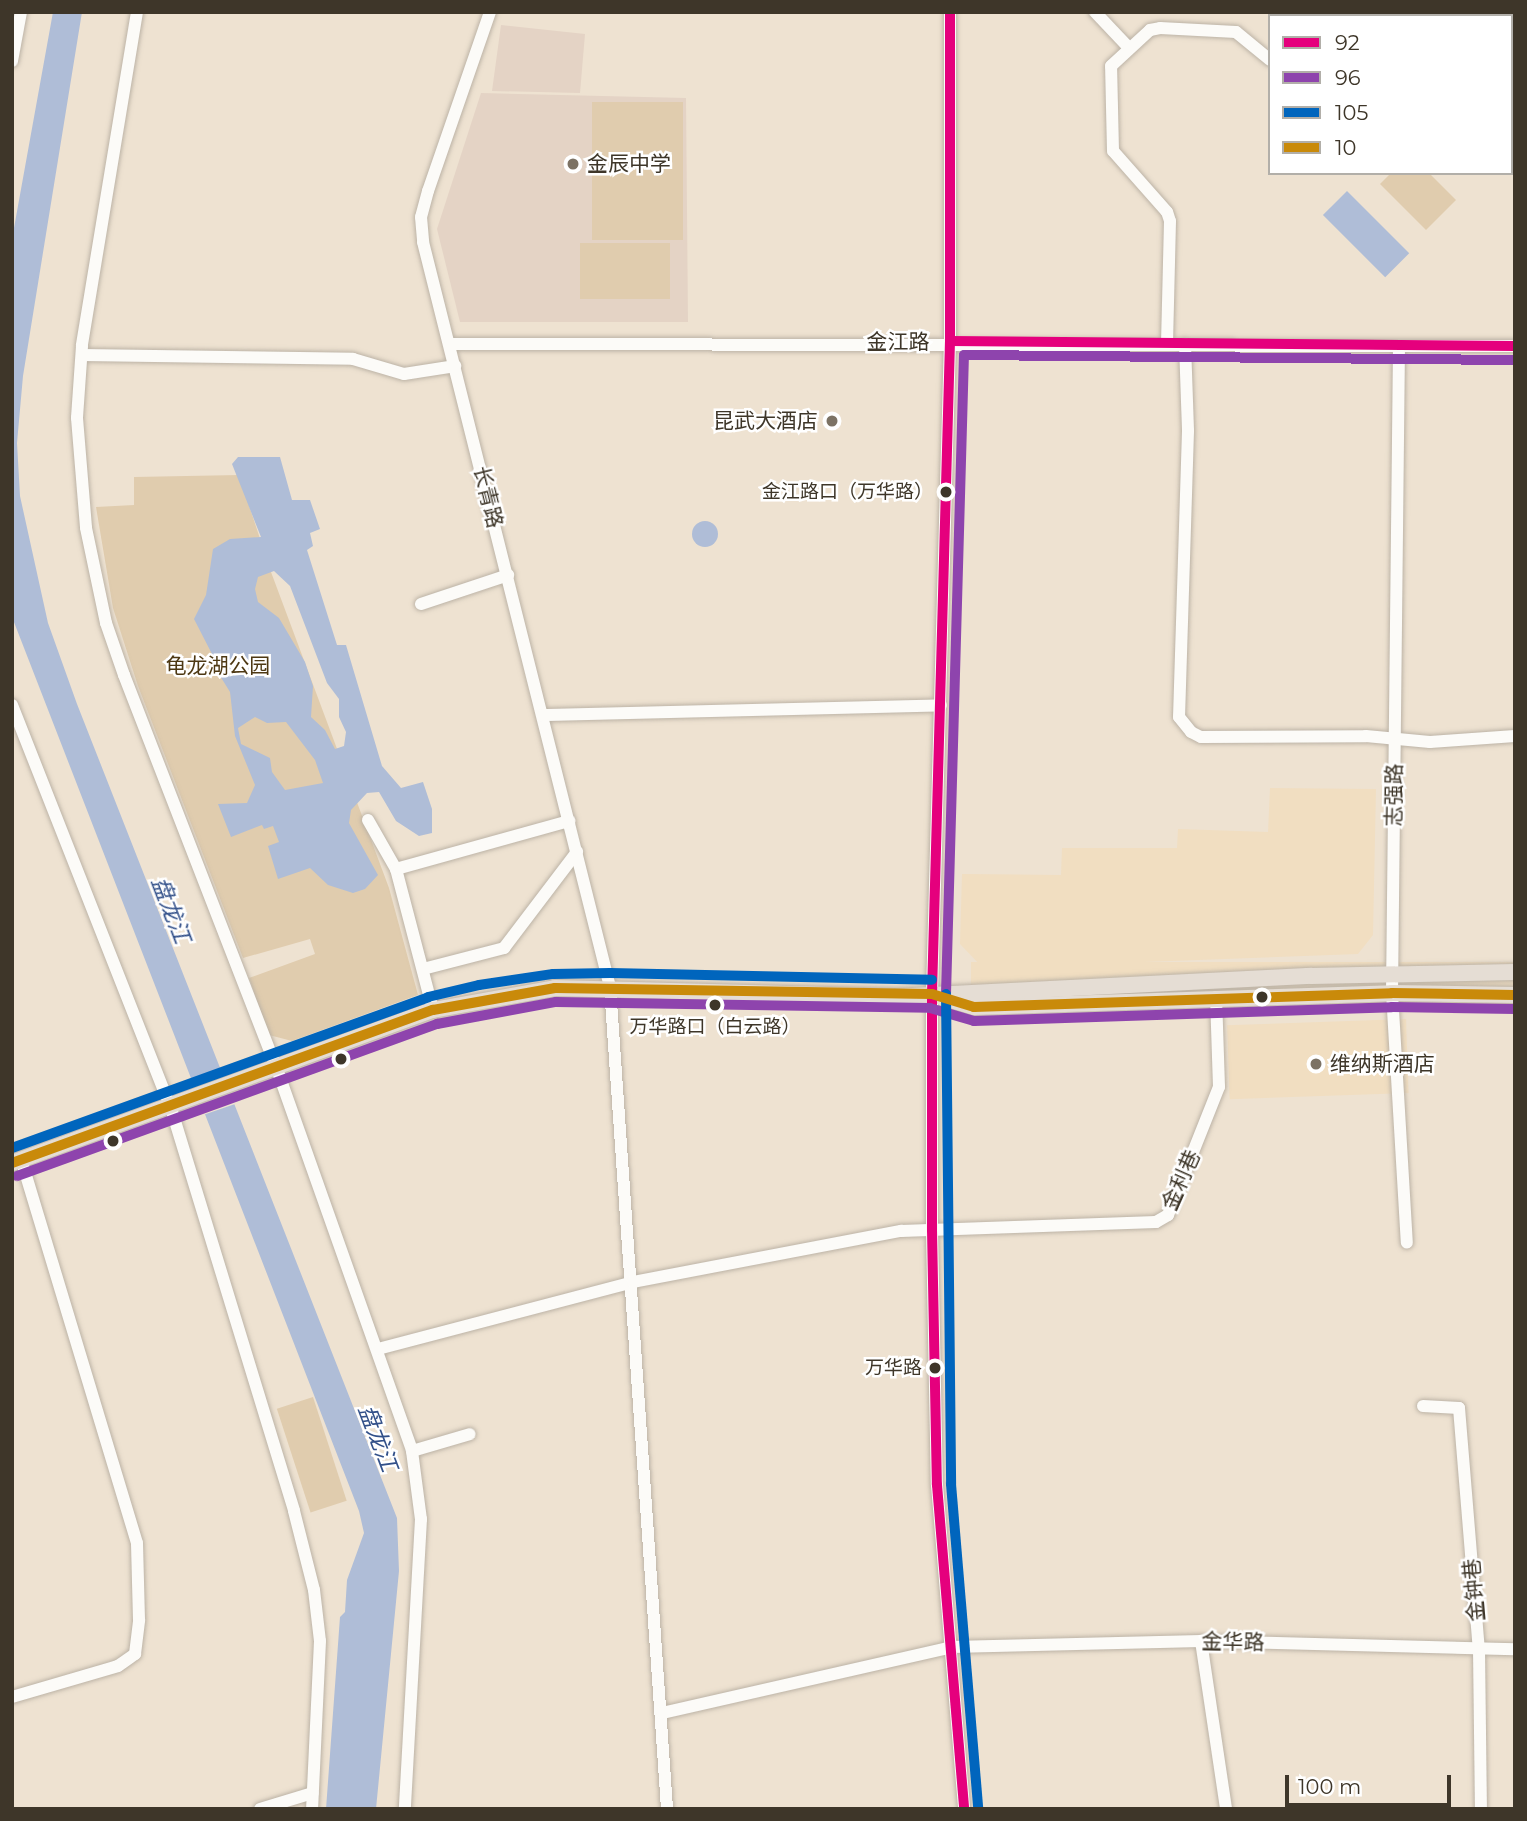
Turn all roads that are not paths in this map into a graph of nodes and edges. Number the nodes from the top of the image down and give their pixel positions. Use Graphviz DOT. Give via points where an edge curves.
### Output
graph roads {
  1 [pos="136,12"];
  2 [pos="490,12"];
  3 [pos="950,12"];
  4 [pos="1095,12"];
  5 [pos="17,18"];
  6 [pos="1129,48"];
  7 [pos="1268,58"];
  8 [pos="12,61"];
  9 [pos="950,341"];
  10 [pos="450,344"];
  11 [pos="1167,344"];
  12 [pos="1185,344"];
  13 [pos="1399,346"];
  14 [pos="1515,346"];
  15 [pos="82,355"];
  16 [pos="455,366"];
  17 [pos="508,575"];
  18 [pos="421,604"];
  19 [pos="12,705"];
  20 [pos="941,705"];
  21 [pos="543,715"];
  22 [pos="1515,736"];
  23 [pos="1395,741"];
  24 [pos="368,820"];
  25 [pos="569,821"];
  26 [pos="577,852"];
  27 [pos="396,869"];
  28 [pos="423,969"];
  29 [pos="1515,972"];
  30 [pos="1392,975"];
  31 [pos="610,987"];
  32 [pos="1392,993"];
  33 [pos="932,995"];
  34 [pos="1515,995"];
  35 [pos="1216,997"];
  36 [pos="433,1010"];
  37 [pos="277,1069"];
  38 [pos="172,1108"];
  39 [pos="17,1161"];
  40 [pos="932,1230"];
  41 [pos="1408,1243"];
  42 [pos="633,1282"];
  43 [pos="378,1349"];
  44 [pos="1423,1406"];
  45 [pos="470,1434"];
  46 [pos="412,1451"];
  47 [pos="1201,1641"];
  48 [pos="951,1647"];
  49 [pos="1515,1649"];
  50 [pos="1479,1650"];
  51 [pos="12,1697"];
  52 [pos="662,1713"];
  53 [pos="313,1793"];
  54 [pos="260,1809"];
  55 [pos="312,1809"];
  56 [pos="405,1809"];
  57 [pos="667,1809"];
  58 [pos="964,1809"];
  59 [pos="1226,1809"];
  60 [pos="1481,1809"];
  1 -- 15 [label="street"];
  2 -- 10 [label="street, 长青路" via="421,217 422,242"];
  3 -- 9 [label="street"];
  4 -- 6 [label="street"];
  5 -- 8 [label="street"];
  6 -- 7 [label="street" via="1160,28 1236,32"];
  6 -- 11 [label="street" via="1111,66 1111,143 1167,212"];
  9 -- 10 [label="street, 金江路"];
  9 -- 11 [label="street, 金江路"];
  9 -- 20 [label="street"];
  10 -- 16 [label="street, 长青路"];
  11 -- 12 [label="street, 金江路"];
  12 -- 13 [label="street, 金江路"];
  12 -- 23 [label="street" via="1188,431 1179,717 1201,737 1366,736"];
  13 -- 14 [label="street, 金江路"];
  13 -- 23 [label="street, 志强路"];
  15 -- 16 [label="street" via="353,359 404,374"];
  15 -- 37 [label="street" via="77,418 81,478 86,528 106,624"];
  16 -- 17 [label="street, 长青路"];
  17 -- 18 [label="street"];
  17 -- 21 [label="street, 长青路"];
  19 -- 38 [label="street"];
  20 -- 21 [label="street"];
  20 -- 33 [label="street"];
  21 -- 25 [label="street, 长青路"];
  22 -- 23 [label="street" via="1488,741"];
  23 -- 30 [label="street, 志强路"];
  24 -- 27 [label="street"];
  25 -- 26 [label="street, 长青路"];
  25 -- 27 [label="street"];
  26 -- 28 [label="street" via="504,948"];
  26 -- 31 [label="street, 长青路"];
  27 -- 28 [label="street"];
  28 -- 36 [label="street"];
  29 -- 30 [label="main road"];
  30 -- 32 [label="street, 志强路"];
  30 -- 33 [label="main road"];
  31 -- 33 [label="main road"];
  31 -- 36 [label="main road" via="555,988"];
  31 -- 42 [label="street, 长青路"];
  32 -- 34 [label="main road"];
  32 -- 35 [label="main road"];
  32 -- 41 [label="street, 志强路"];
  33 -- 35 [label="main road" via="974,1007"];
  33 -- 40 [label="street"];
  35 -- 40 [label="street, 金利巷" via="1219,1087 1168,1215 1156,1222 1119,1226"];
  36 -- 37 [label="main road"];
  37 -- 38 [label="main road"];
  37 -- 43 [label="street"];
  38 -- 39 [label="main road"];
  38 -- 53 [label="street" via="314,1590 320,1641"];
  39 -- 51 [label="street" via="137,1543 139,1620 135,1654 118,1666"];
  40 -- 42 [label="street" via="901,1231"];
  40 -- 48 [label="street" via="937,1485"];
  42 -- 43 [label="street"];
  42 -- 52 [label="street, 长青路"];
  43 -- 46 [label="street"];
  44 -- 50 [label="street, 金钟巷" via="1459,1408"];
  45 -- 46 [label="street"];
  46 -- 56 [label="street" via="421,1519"];
  47 -- 48 [label="street, 金华路"];
  47 -- 50 [label="street, 金华路"];
  47 -- 59 [label="street"];
  48 -- 52 [label="street, 金华路"];
  48 -- 58 [label="street"];
  49 -- 50 [label="street, 金华路"];
  50 -- 60 [label="street, 金钟巷"];
  52 -- 57 [label="street, 长青路"];
  53 -- 54 [label="street"];
  53 -- 55 [label="street"];
}
